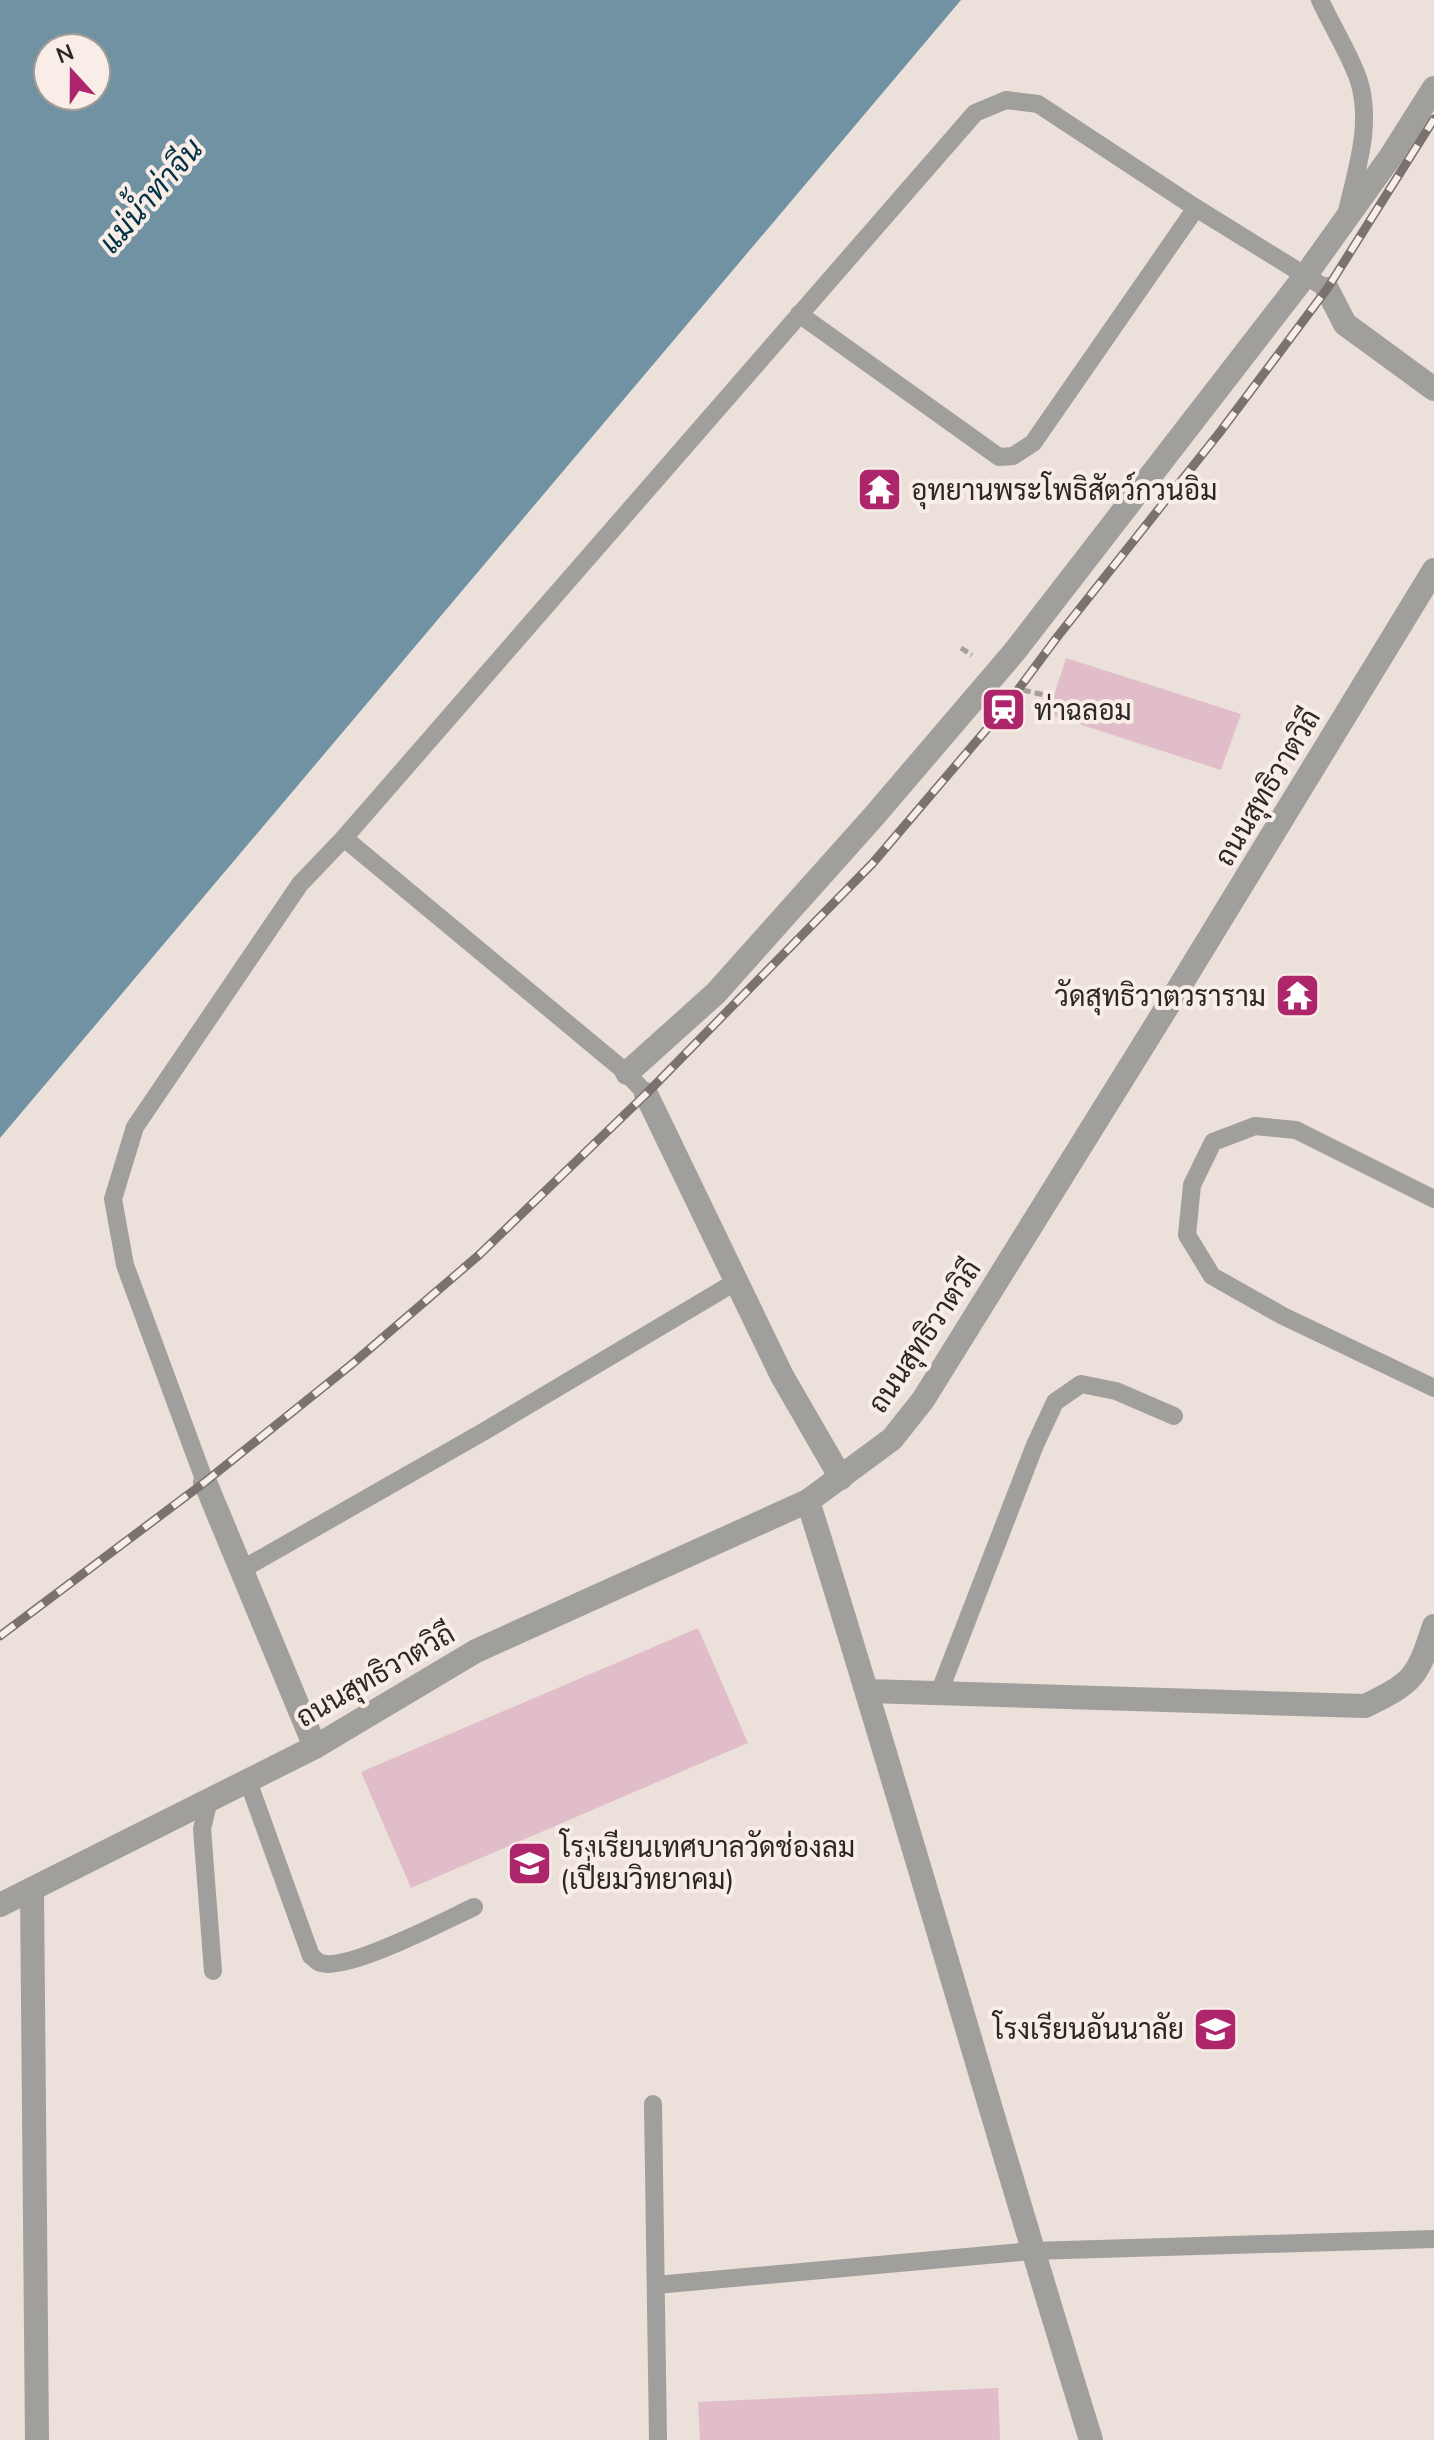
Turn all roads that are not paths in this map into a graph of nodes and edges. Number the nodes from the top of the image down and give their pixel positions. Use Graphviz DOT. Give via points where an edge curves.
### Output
graph roads {
  1 [pos="1320,0"];
  2 [pos="1434,88"];
  3 [pos="1196,208"];
  4 [pos="1344,222"];
  5 [pos="1305,276"];
  6 [pos="1327,289"];
  7 [pos="799,314"];
  8 [pos="1434,389"];
  9 [pos="1434,570"];
  10 [pos="344,838"];
  11 [pos="627,1073"];
  12 [pos="646,1094"];
  13 [pos="1434,1199"];
  14 [pos="737,1281"];
  15 [pos="1434,1388"];
  16 [pos="1174,1416"];
  17 [pos="841,1478"];
  18 [pos="205,1482"];
  19 [pos="808,1501"];
  20 [pos="241,1570"];
  21 [pos="1434,1626"];
  22 [pos="867,1691"];
  23 [pos="939,1693"];
  24 [pos="315,1747"];
  25 [pos="248,1781"];
  26 [pos="209,1800"];
  27 [pos="32,1890"];
  28 [pos="0,1905"];
  29 [pos="474,1907"];
  30 [pos="213,1971"];
  31 [pos="653,2104"];
  32 [pos="1434,2239"];
  33 [pos="1032,2251"];
  34 [pos="656,2285"];
  35 [pos="37,2440"];
  36 [pos="658,2440"];
  37 [pos="1091,2440"];
  1 -- 4 [label="lane" via="1358,79 1363,112 1364,142"];
  2 -- 4 [label="street"];
  3 -- 5 [label="lane"];
  3 -- 7 [label="lane" via="1038,104 1006,100 975,113"];
  3 -- 7 [label="lane" via="1033,443 1013,456 999,457"];
  4 -- 5 [label="street"];
  5 -- 6 [label="lane"];
  5 -- 11 [label="street" via="1015,651 716,993"];
  6 -- 8 [label="street" via="1345,324"];
  7 -- 10 [label="lane"];
  9 -- 17 [label="street, ถนนสุทธิวาตวิถี" via="923,1400 892,1439"];
  10 -- 11 [label="lane"];
  10 -- 18 [label="lane" via="300,884 135,1127 113,1199 125,1265"];
  11 -- 12 [label="lane"];
  12 -- 14 [label="street"];
  13 -- 15 [label="lane" via="1296,1130 1255,1126 1213,1142 1192,1185 1187,1235 1212,1276"];
  14 -- 17 [label="street" via="782,1376"];
  14 -- 20 [label="lane"];
  16 -- 23 [label="lane" via="1116,1391 1081,1384 1055,1402"];
  17 -- 19 [label="street, ถนนสุทธิวาตวิถี"];
  18 -- 20 [label="street"];
  19 -- 22 [label="street"];
  19 -- 24 [label="street, ถนนสุทธิวาตวิถี" via="476,1651"];
  20 -- 24 [label="street"];
  21 -- 23 [label="street" via="1421,1665 1401,1688 1365,1706"];
  22 -- 23 [label="street"];
  22 -- 33 [label="street"];
  24 -- 25 [label="street, ถนนสุทธิวาตวิถี"];
  25 -- 26 [label="street, ถนนสุทธิวาตวิถี"];
  25 -- 29 [label="lane" via="311,1956 321,1963 372,1953"];
  26 -- 27 [label="street, ถนนสุทธิวาตวิถี"];
  26 -- 30 [label="lane" via="202,1829"];
  27 -- 28 [label="street, ถนนสุทธิวาตวิถี"];
  27 -- 35 [label="street"];
  31 -- 34 [label="lane"];
  32 -- 33 [label="lane"];
  33 -- 34 [label="lane"];
  33 -- 37 [label="street"];
  34 -- 36 [label="lane"];
}
